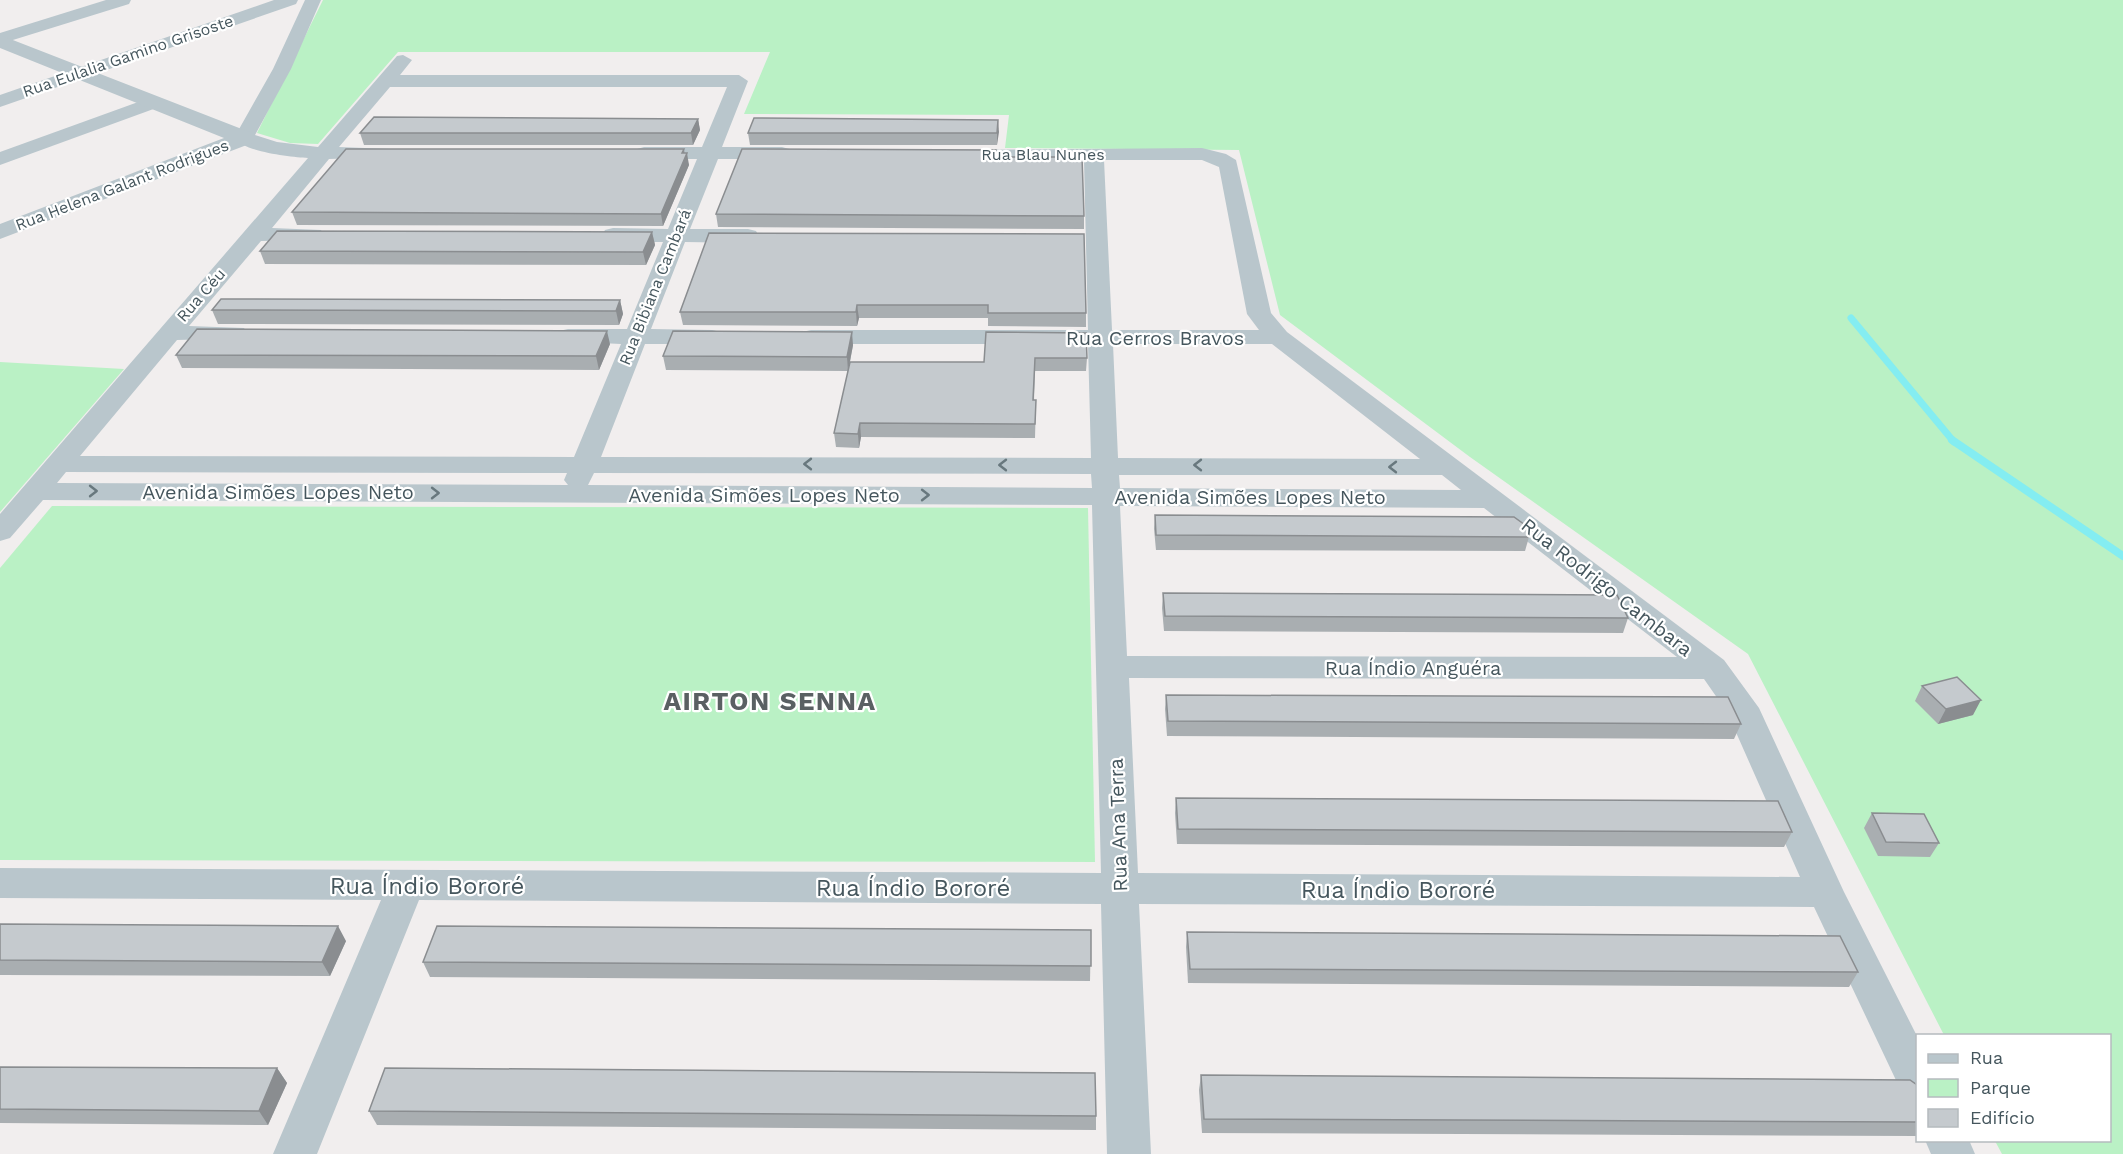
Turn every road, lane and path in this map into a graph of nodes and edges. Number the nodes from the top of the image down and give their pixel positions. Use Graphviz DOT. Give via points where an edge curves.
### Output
graph roads {
  1 [pos="123,0"];
  2 [pos="290,0"];
  3 [pos="313,0"];
  4 [pos="0,40"];
  5 [pos="403,60"];
  6 [pos="82,73"];
  7 [pos="385,81"];
  8 [pos="0,101"];
  9 [pos="152,103"];
  10 [pos="244,138"];
  11 [pos="323,153"];
  12 [pos="405,153"];
  13 [pos="628,153"];
  14 [pos="710,153"];
  15 [pos="803,153"];
  16 [pos="931,154"];
  17 [pos="1094,155"];
  18 [pos="0,159"];
  19 [pos="1229,164"];
  20 [pos="0,232"];
  21 [pos="254,234"];
  22 [pos="336,235"];
  23 [pos="594,235"];
  24 [pos="677,236"];
  25 [pos="771,236"];
  26 [pos="169,333"];
  27 [pos="252,333"];
  28 [pos="540,336"];
  29 [pos="635,337"];
  30 [pos="731,337"];
  31 [pos="790,337"];
  32 [pos="1100,338"];
  33 [pos="1278,338"];
  34 [pos="58,464"];
  35 [pos="584,464"];
  36 [pos="1452,467"];
  37 [pos="1106,480"];
  38 [pos="35,490"];
  39 [pos="572,494"];
  40 [pos="1493,499"];
  41 [pos="0,532"];
  42 [pos="1113,667"];
  43 [pos="1713,668"];
  44 [pos="0,883"];
  45 [pos="406,886"];
  46 [pos="1120,888"];
  47 [pos="1825,892"];
  48 [pos="1916,1080"];
  49 [pos="295,1154"];
  50 [pos="1129,1154"];
  1 -- 4 [label="street"];
  2 -- 6 [label="street, Rua Eulalia Gamino Grisoste"];
  3 -- 10 [label="street" via="282,69"];
  4 -- 6 [label="street"];
  5 -- 7 [label="street, Rua Céu"];
  6 -- 8 [label="street, Rua Eulalia Gamino Grisoste"];
  6 -- 9 [label="street"];
  7 -- 11 [label="street, Rua Céu"];
  7 -- 14 [label="street, Rua Bibiana Cambará" via="739,81"];
  9 -- 10 [label="street"];
  9 -- 18 [label="street"];
  10 -- 11 [label="street" via="274,148"];
  10 -- 20 [label="street, Rua Helena Galant Rodrigues"];
  11 -- 12 [label="street"];
  11 -- 21 [label="street, Rua Céu"];
  13 -- 14 [label="street"];
  14 -- 15 [label="street"];
  14 -- 24 [label="street, Rua Bibiana Cambará"];
  16 -- 17 [label="street, Rua Blau Nunes"];
  17 -- 19 [label="street, Rua Blau Nunes" via="1202,154"];
  17 -- 32 [label="street, Rua Ana Terra" via="1088,238"];
  19 -- 33 [label="street, Rua Rodrigo Cambara" via="1259,314"];
  21 -- 22 [label="street"];
  21 -- 26 [label="street, Rua Céu"];
  23 -- 24 [label="street"];
  24 -- 25 [label="street"];
  24 -- 29 [label="street, Rua Bibiana Cambará"];
  26 -- 27 [label="street"];
  26 -- 34 [label="street, Rua Céu"];
  28 -- 29 [label="street"];
  29 -- 30 [label="street"];
  29 -- 35 [label="street, Rua Bibiana Cambará"];
  31 -- 32 [label="street, Rua Cerros Bravos"];
  32 -- 33 [label="street, Rua Cerros Bravos"];
  32 -- 37 [label="street, Rua Ana Terra"];
  33 -- 36 [label="street, Rua Rodrigo Cambara"];
  34 -- 35 [label="street, Avenida Simões Lopes Neto"];
  34 -- 38 [label="street, Rua Céu"];
  37 -- 35 [label="street, Avenida Simões Lopes Neto, one-way"];
  35 -- 39 [label="street, Rua Bibiana Cambará"];
  36 -- 37 [label="street, Avenida Simões Lopes Neto, one-way"];
  36 -- 40 [label="street, Rua Rodrigo Cambara"];
  39 -- 37 [label="street, Avenida Simões Lopes Neto, one-way"];
  37 -- 40 [label="street, Avenida Simões Lopes Neto"];
  37 -- 42 [label="street, Rua Ana Terra"];
  38 -- 39 [label="street, Avenida Simões Lopes Neto, one-way"];
  38 -- 41 [label="street, Rua Céu"];
  40 -- 43 [label="street, Rua Rodrigo Cambara"];
  42 -- 43 [label="street, Rua Índio Anguéra"];
  42 -- 46 [label="street, Rua Ana Terra"];
  43 -- 47 [label="street, Rua Rodrigo Cambara" via="1742,708"];
  44 -- 45 [label="street, Rua Índio Bororé"];
  45 -- 46 [label="street, Rua Índio Bororé"];
  45 -- 49 [label="street"];
  46 -- 47 [label="street, Rua Índio Bororé"];
  46 -- 50 [label="street, Rua Ana Terra"];
  47 -- 48 [label="street, Rua Rodrigo Cambara"];
}
